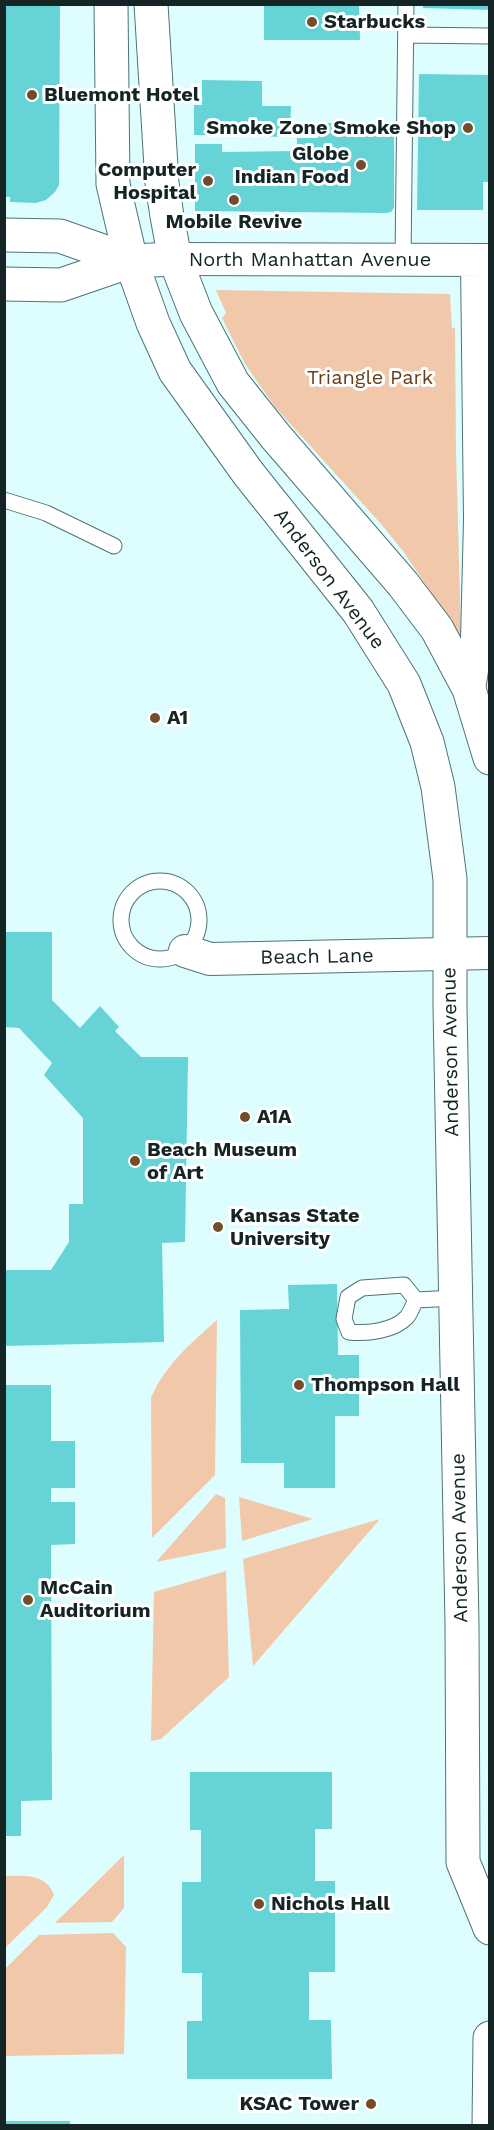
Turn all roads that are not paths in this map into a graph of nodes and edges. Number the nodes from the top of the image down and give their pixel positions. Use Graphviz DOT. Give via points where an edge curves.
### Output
graph roads {
  1 [pos="111,4"];
  2 [pos="151,4"];
  3 [pos="406,4"];
  4 [pos="406,35"];
  5 [pos="489,36"];
  6 [pos="4,235"];
  7 [pos="175,259"];
  8 [pos="403,260"];
  9 [pos="483,260"];
  10 [pos="131,261"];
  11 [pos="4,284"];
  12 [pos="4,500"];
  13 [pos="485,520"];
  14 [pos="114,546"];
  15 [pos="469,689"];
  16 [pos="489,757"];
  17 [pos="185,951"];
  18 [pos="489,953"];
  19 [pos="450,955"];
  20 [pos="456,1298"];
  21 [pos="416,1300"];
  22 [pos="489,1928"];
  23 [pos="489,2038"];
  24 [pos="489,2126"];
  1 -- 10 [label="main road, Anderson Avenue" via="113,184"];
  2 -- 7 [label="main road" via="162,183"];
  3 -- 4 [label="lane"];
  4 -- 5 [label="lane"];
  4 -- 8 [label="lane"];
  6 -- 10 [label="main road, North Manhattan Avenue" via="60,236"];
  7 -- 8 [label="street, North Manhattan Avenue"];
  7 -- 10 [label="main road, North Manhattan Avenue"];
  7 -- 15 [label="main road" via="196,313 233,383 403,584 437,629"];
  8 -- 9 [label="street, North Manhattan Avenue"];
  9 -- 13 [label="street"];
  10 -- 11 [label="main road, North Manhattan Avenue" via="61,285"];
  10 -- 19 [label="main road, Anderson Avenue" via="175,371 248,473 358,611 404,684 427,742 438,787 450,879"];
  12 -- 14 [label="lane" via="46,513"];
  13 -- 15 [label="street" via="477,640"];
  15 -- 16 [label="main road"];
  17 -- 17 [label="lane" via="196,936 200,919 195,902 184,888 169,881 152,881 136,888 125,901 120,917 122,934 131,948 145,957 166,959"];
  17 -- 19 [label="street, Beach Lane" via="210,958"];
  18 -- 19 [label="street, Beach Lane"];
  19 -- 20 [label="main road, Anderson Avenue"];
  20 -- 21 [label="lane"];
  20 -- 22 [label="main road, Anderson Avenue" via="463,1862"];
  21 -- 21 [label="lane" via="404,1285 362,1288 348,1297 344,1319 349,1332 365,1334 386,1329 406,1318"];
  23 -- 24 [label="main road"];
}
